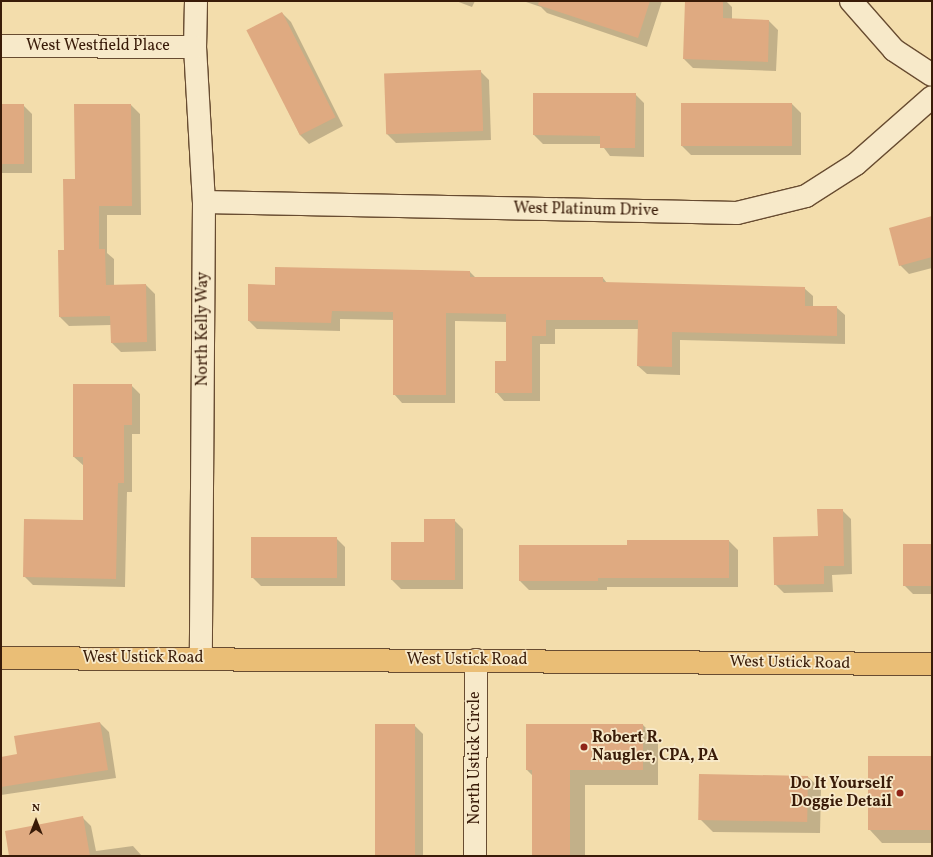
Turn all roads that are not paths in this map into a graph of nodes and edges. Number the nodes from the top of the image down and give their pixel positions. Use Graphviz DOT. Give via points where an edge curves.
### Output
graph roads {
  1 [pos="196,1"];
  2 [pos="851,1"];
  3 [pos="1,46"];
  4 [pos="196,47"];
  5 [pos="932,76"];
  6 [pos="932,97"];
  7 [pos="204,202"];
  8 [pos="1,658"];
  9 [pos="200,658"];
  10 [pos="476,660"];
  11 [pos="932,664"];
  12 [pos="475,856"];
  1 -- 4 [label="street, North Kelly Way"];
  2 -- 5 [label="street" via="894,50"];
  3 -- 4 [label="street, West Westfield Place"];
  4 -- 7 [label="street, North Kelly Way"];
  6 -- 7 [label="street, West Platinum Drive" via="856,164 806,196 737,212"];
  7 -- 9 [label="street, North Kelly Way"];
  8 -- 9 [label="main road, West Ustick Road"];
  9 -- 10 [label="main road, West Ustick Road"];
  10 -- 11 [label="main road, West Ustick Road"];
  10 -- 12 [label="street, North Ustick Circle"];
}
